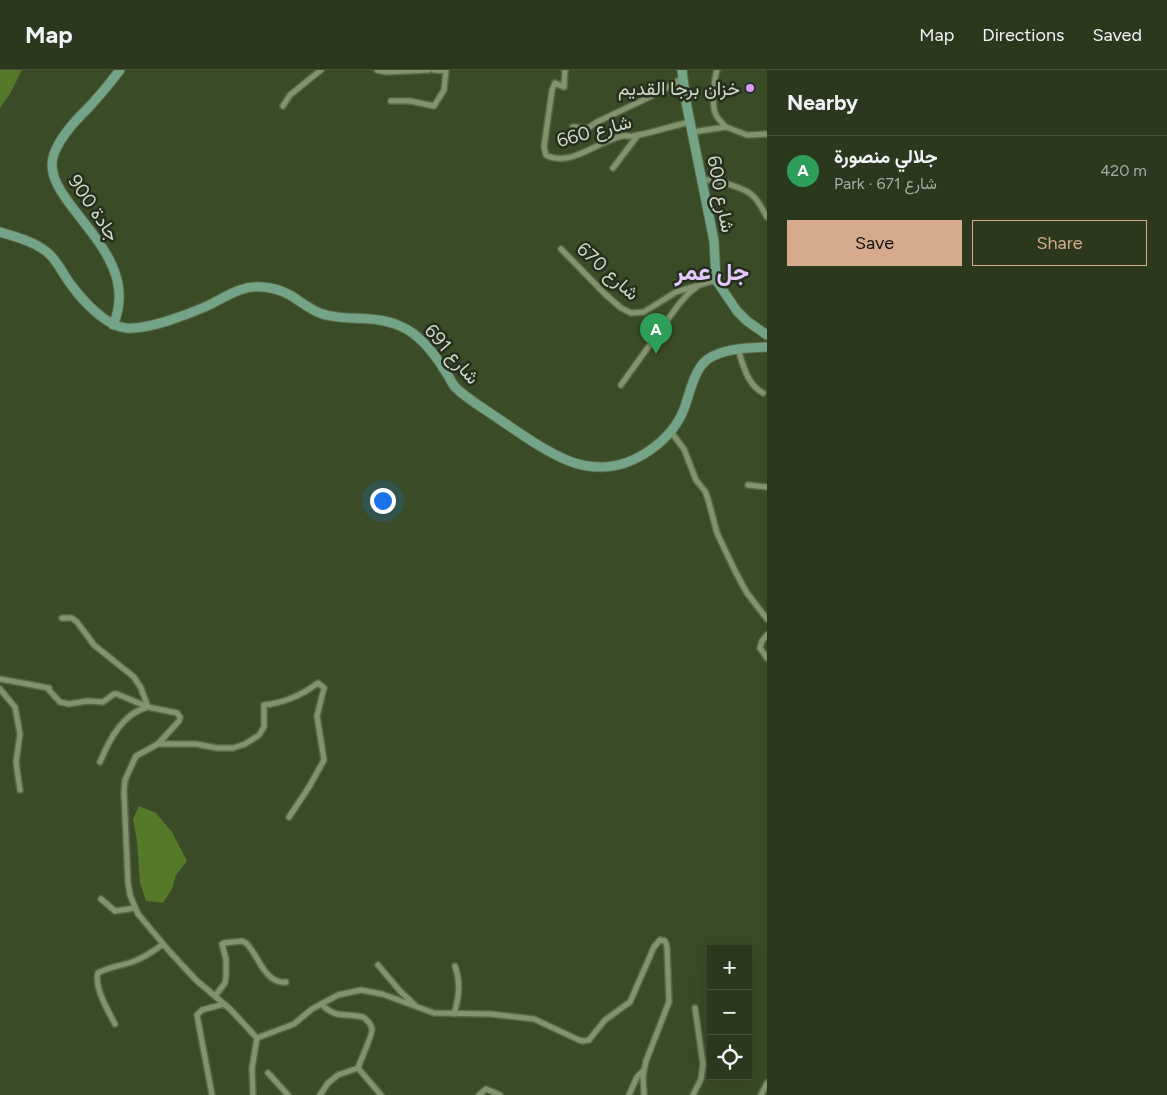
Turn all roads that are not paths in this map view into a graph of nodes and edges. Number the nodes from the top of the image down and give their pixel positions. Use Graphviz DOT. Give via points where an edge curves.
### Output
graph roads {
  1 [pos="120,70"];
  2 [pos="321,70"];
  3 [pos="377,70"];
  4 [pos="429,70"];
  5 [pos="434,70"];
  6 [pos="565,70"];
  7 [pos="717,70"];
  8 [pos="446,71"];
  9 [pos="683,74"];
  10 [pos="391,101"];
  11 [pos="283,106"];
  12 [pos="690,122"];
  13 [pos="573,127"];
  14 [pos="726,127"];
  15 [pos="692,132"];
  16 [pos="767,134"];
  17 [pos="638,135"];
  18 [pos="613,168"];
  19 [pos="702,180"];
  20 [pos="767,218"];
  21 [pos="0,232"];
  22 [pos="561,249"];
  23 [pos="716,280"];
  24 [pos="701,284"];
  25 [pos="113,325"];
  26 [pos="767,335"];
  27 [pos="767,347"];
  28 [pos="738,349"];
  29 [pos="621,385"];
  30 [pos="763,393"];
  31 [pos="671,432"];
  32 [pos="748,485"];
  33 [pos="767,487"];
  34 [pos="62,618"];
  35 [pos="767,620"];
  36 [pos="767,635"];
  37 [pos="767,658"];
  38 [pos="0,679"];
  39 [pos="0,689"];
  40 [pos="148,707"];
  41 [pos="158,744"];
  42 [pos="100,762"];
  43 [pos="20,790"];
  44 [pos="289,817"];
  45 [pos="101,899"];
  46 [pos="135,908"];
  47 [pos="163,944"];
  48 [pos="378,965"];
  49 [pos="455,966"];
  50 [pos="286,982"];
  51 [pos="215,996"];
  52 [pos="224,1004"];
  53 [pos="321,1004"];
  54 [pos="417,1008"];
  55 [pos="695,1008"];
  56 [pos="454,1014"];
  57 [pos="115,1024"];
  58 [pos="257,1038"];
  59 [pos="358,1068"];
  60 [pos="644,1070"];
  61 [pos="268,1073"];
  62 [pos="767,1083"];
  63 [pos="212,1095"];
  64 [pos="253,1095"];
  65 [pos="288,1095"];
  66 [pos="320,1095"];
  67 [pos="381,1095"];
  68 [pos="479,1095"];
  69 [pos="500,1095"];
  70 [pos="629,1095"];
  71 [pos="644,1095"];
  72 [pos="693,1095"];
  73 [pos="761,1095"];
  1 -- 25 [label="main road, جادة 900" via="65,135 53,156 52,166 59,188 114,268 120,297"];
  2 -- 11 [label="street" via="290,95"];
  3 -- 4 [label="street"];
  5 -- 8 [label="street"];
  6 -- 17 [label="street, شارع 660" via="564,87 556,83 553,86 546,126 546,155 557,159 567,157 616,138"];
  7 -- 14 [label="street" via="714,110"];
  8 -- 10 [label="street" via="444,90 434,106"];
  9 -- 12 [label="main road, شارع 600"];
  9 -- 13 [label="street" via="658,93 588,128"];
  12 -- 15 [label="main road, شارع 600"];
  12 -- 17 [label="street, شارع 660"];
  14 -- 15 [label="street"];
  14 -- 16 [label="street" via="747,135"];
  15 -- 19 [label="main road, شارع 600"];
  17 -- 18 [label="street"];
  19 -- 20 [label="street" via="716,181 753,195"];
  19 -- 23 [label="main road, شارع 600" via="714,242"];
  21 -- 25 [label="main road" via="26,240 46,251 85,301"];
  22 -- 24 [label="street, شارع 670" via="605,294 630,313 644,312 676,292"];
  23 -- 24 [label="street, شارع 670"];
  23 -- 26 [label="main road" via="737,311"];
  24 -- 29 [label="street" via="679,304"];
  25 -- 31 [label="main road, شارع 691" via="142,327 184,315 240,290 265,287 284,292 328,316 381,320 414,333 432,352 455,386 471,400 566,460 603,467 619,464 649,451"];
  27 -- 28 [label="main road, شارع 691"];
  28 -- 30 [label="street" via="747,376"];
  28 -- 31 [label="main road, شارع 691" via="717,354 704,362"];
  31 -- 35 [label="street" via="684,449 696,480 705,491 717,533 736,573"];
  32 -- 33 [label="street"];
  34 -- 40 [label="street" via="72,618 77,622 94,645 134,677"];
  36 -- 37 [label="street" via="760,648"];
  38 -- 40 [label="street" via="49,688 64,703 103,702 117,694"];
  39 -- 43 [label="street" via="14,707 20,734 16,762"];
  40 -- 41 [label="street" via="177,713 180,717"];
  40 -- 42 [label="street" via="136,712 120,726"];
  41 -- 44 [label="street" via="233,748 245,744 259,735 264,727 264,705 306,692 318,683 322,685 317,716 324,760"];
  41 -- 46 [label="street" via="136,756 124,786 128,883"];
  45 -- 46 [label="street" via="115,910"];
  46 -- 47 [label="street"];
  47 -- 51 [label="street"];
  47 -- 57 [label="street" via="132,962 98,973 96,979"];
  48 -- 54 [label="street"];
  49 -- 56 [label="street" via="459,996"];
  50 -- 51 [label="street" via="269,976 246,943 224,943 225,984"];
  51 -- 52 [label="street"];
  52 -- 58 [label="street"];
  52 -- 63 [label="street" via="202,1010 197,1015"];
  53 -- 54 [label="street" via="338,995 361,990 382,994"];
  53 -- 58 [label="street" via="294,1024"];
  53 -- 59 [label="street" via="330,1012 363,1017 371,1025 373,1032"];
  54 -- 56 [label="street"];
  55 -- 72 [label="street" via="703,1064 701,1079"];
  56 -- 60 [label="street" via="534,1019 579,1040 589,1040 605,1020 630,1002 654,947 662,940 667,947 669,1002"];
  58 -- 64 [label="street" via="252,1068"];
  59 -- 66 [label="street" via="328,1083"];
  59 -- 67 [label="street"];
  60 -- 70 [label="street"];
  60 -- 71 [label="street"];
  61 -- 65 [label="street"];
  62 -- 73 [label="street"];
  68 -- 69 [label="street" via="486,1089"];
}
